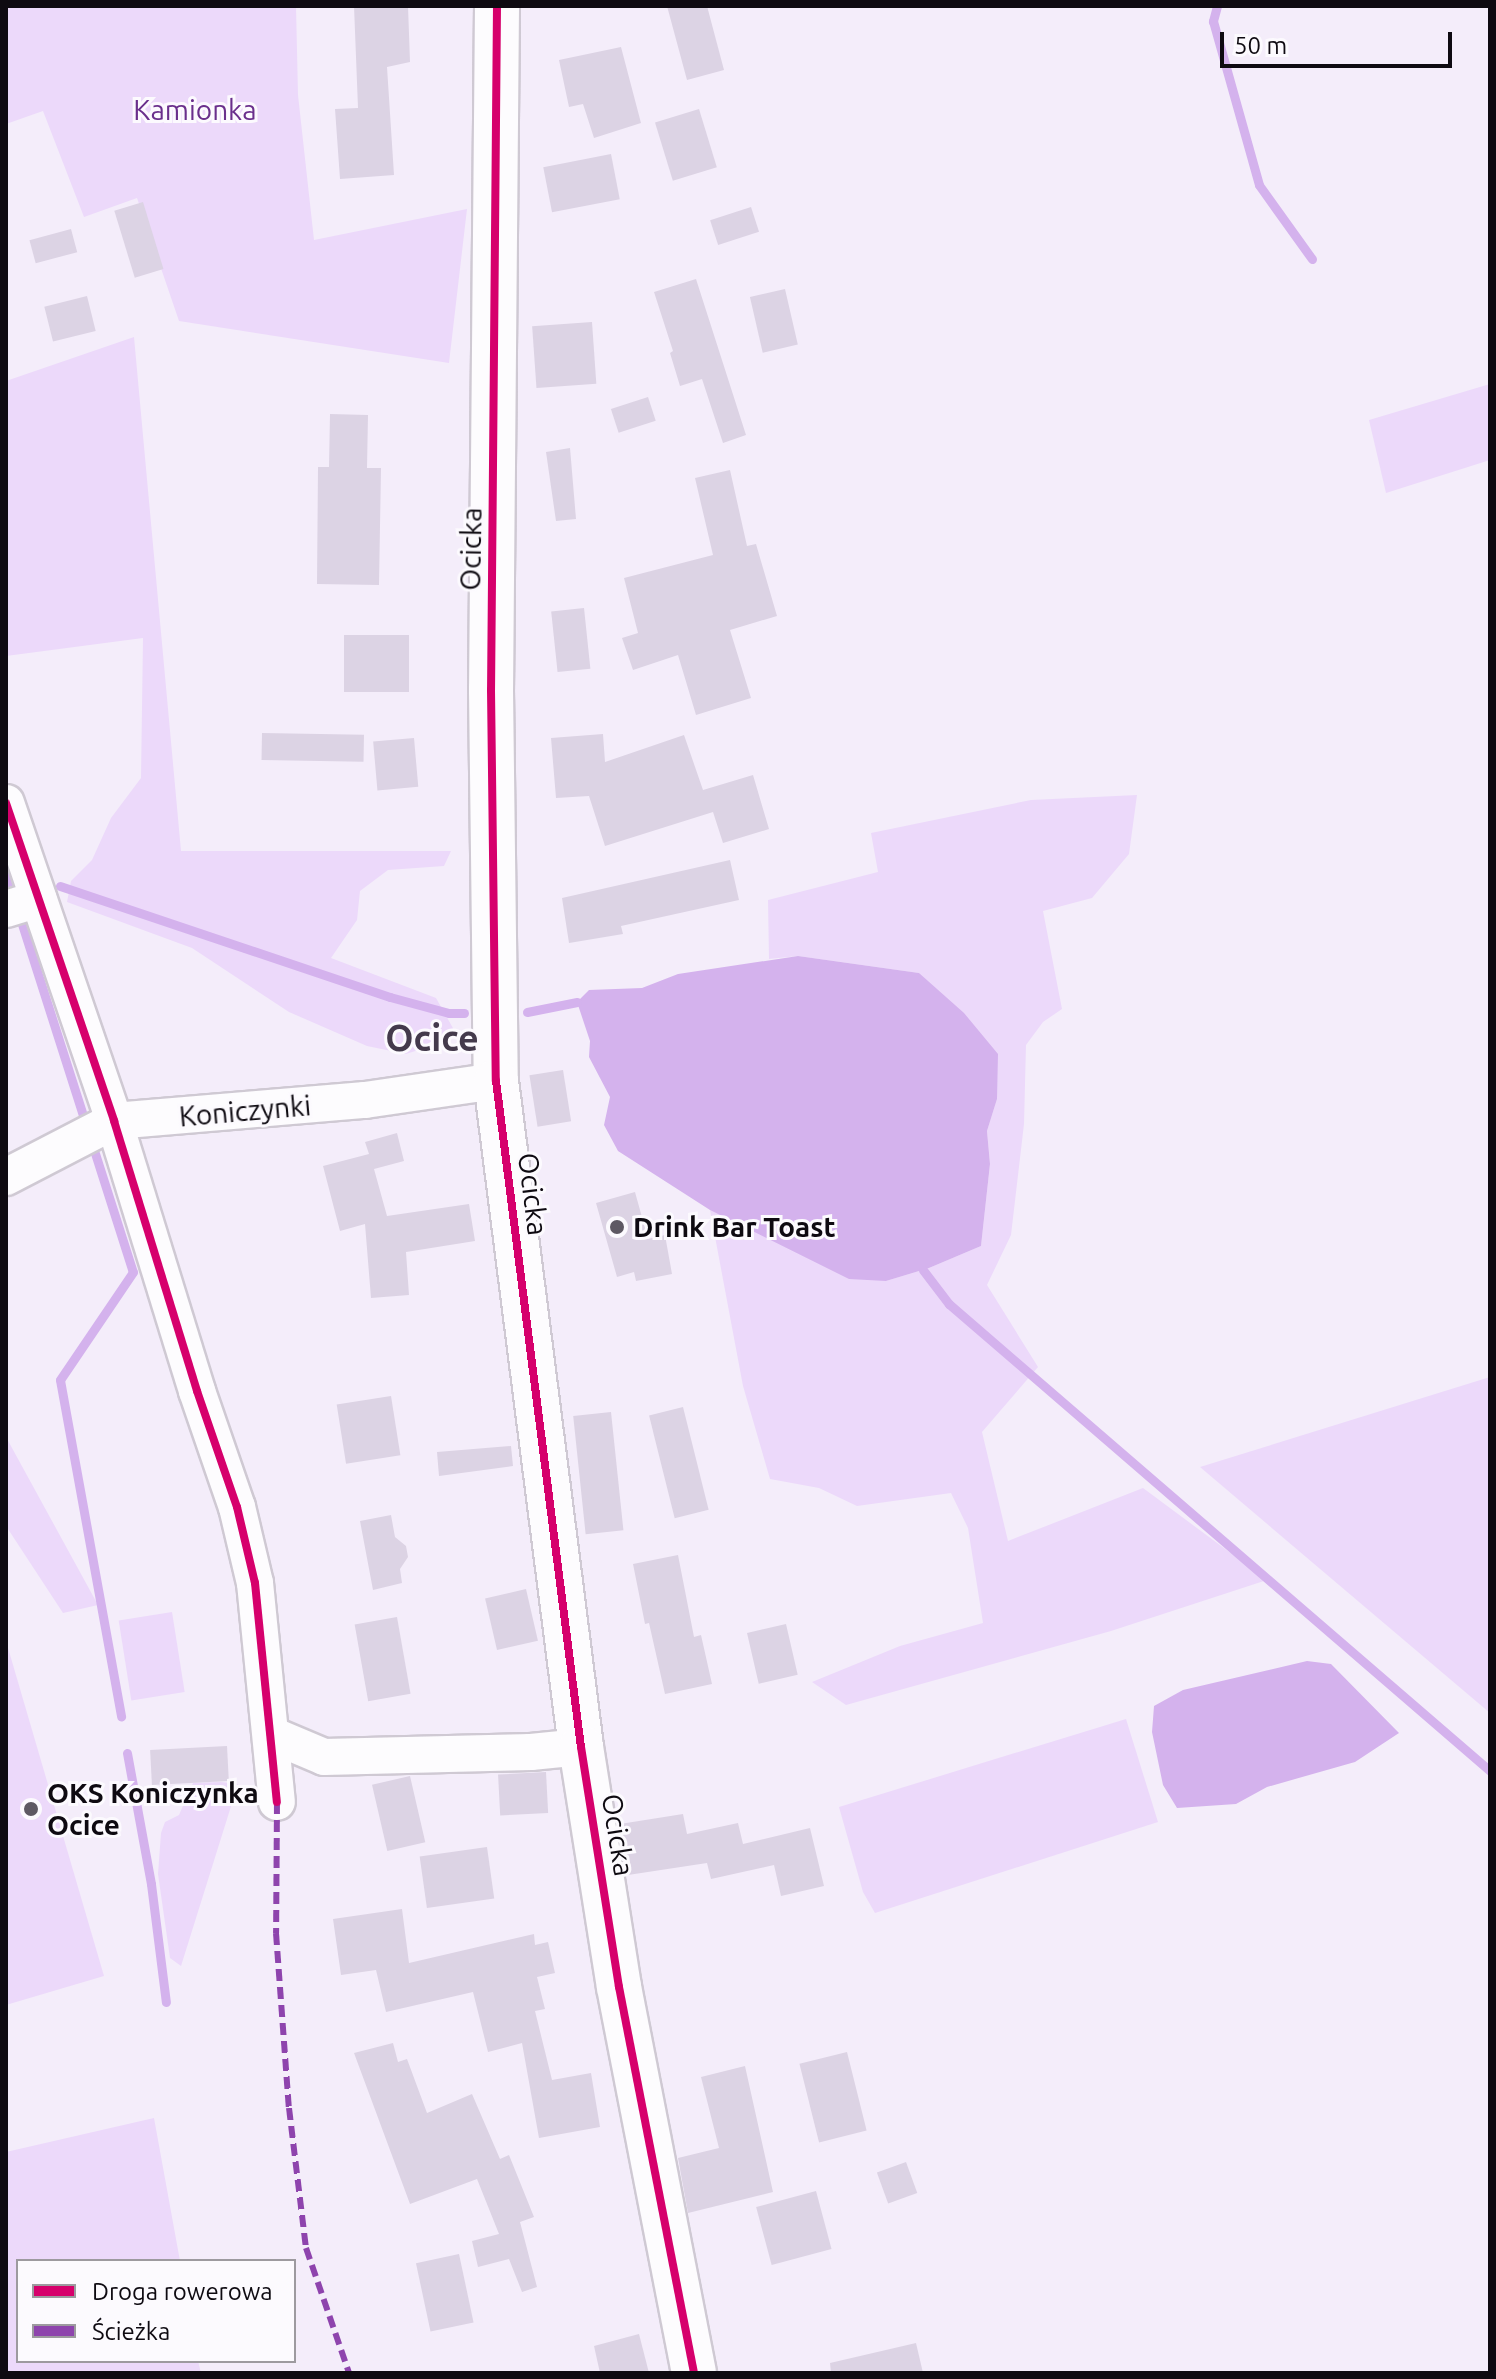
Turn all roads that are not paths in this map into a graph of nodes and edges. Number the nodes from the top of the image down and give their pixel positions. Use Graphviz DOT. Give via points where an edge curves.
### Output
graph roads {
  1 [pos="497,6"];
  2 [pos="6,803"];
  3 [pos="22,904"];
  4 [pos="496,1081"];
  5 [pos="114,1121"];
  6 [pos="6,1177"];
  7 [pos="272,1735"];
  8 [pos="581,1747"];
  9 [pos="277,1802"];
  10 [pos="694,2373"];
  1 -- 4 [label="street, Ocicka" via="491,690"];
  2 -- 3 [label="street"];
  3 -- 5 [label="street"];
  4 -- 5 [label="street, Koniczynki" via="350,1101"];
  4 -- 8 [label="street, Ocicka"];
  5 -- 6 [label="street, Koniczynki"];
  5 -- 7 [label="street" via="237,1507 255,1583"];
  7 -- 8 [label="street" via="324,1757"];
  7 -- 9 [label="street"];
  8 -- 10 [label="street, Ocicka" via="619,1987"];
}
